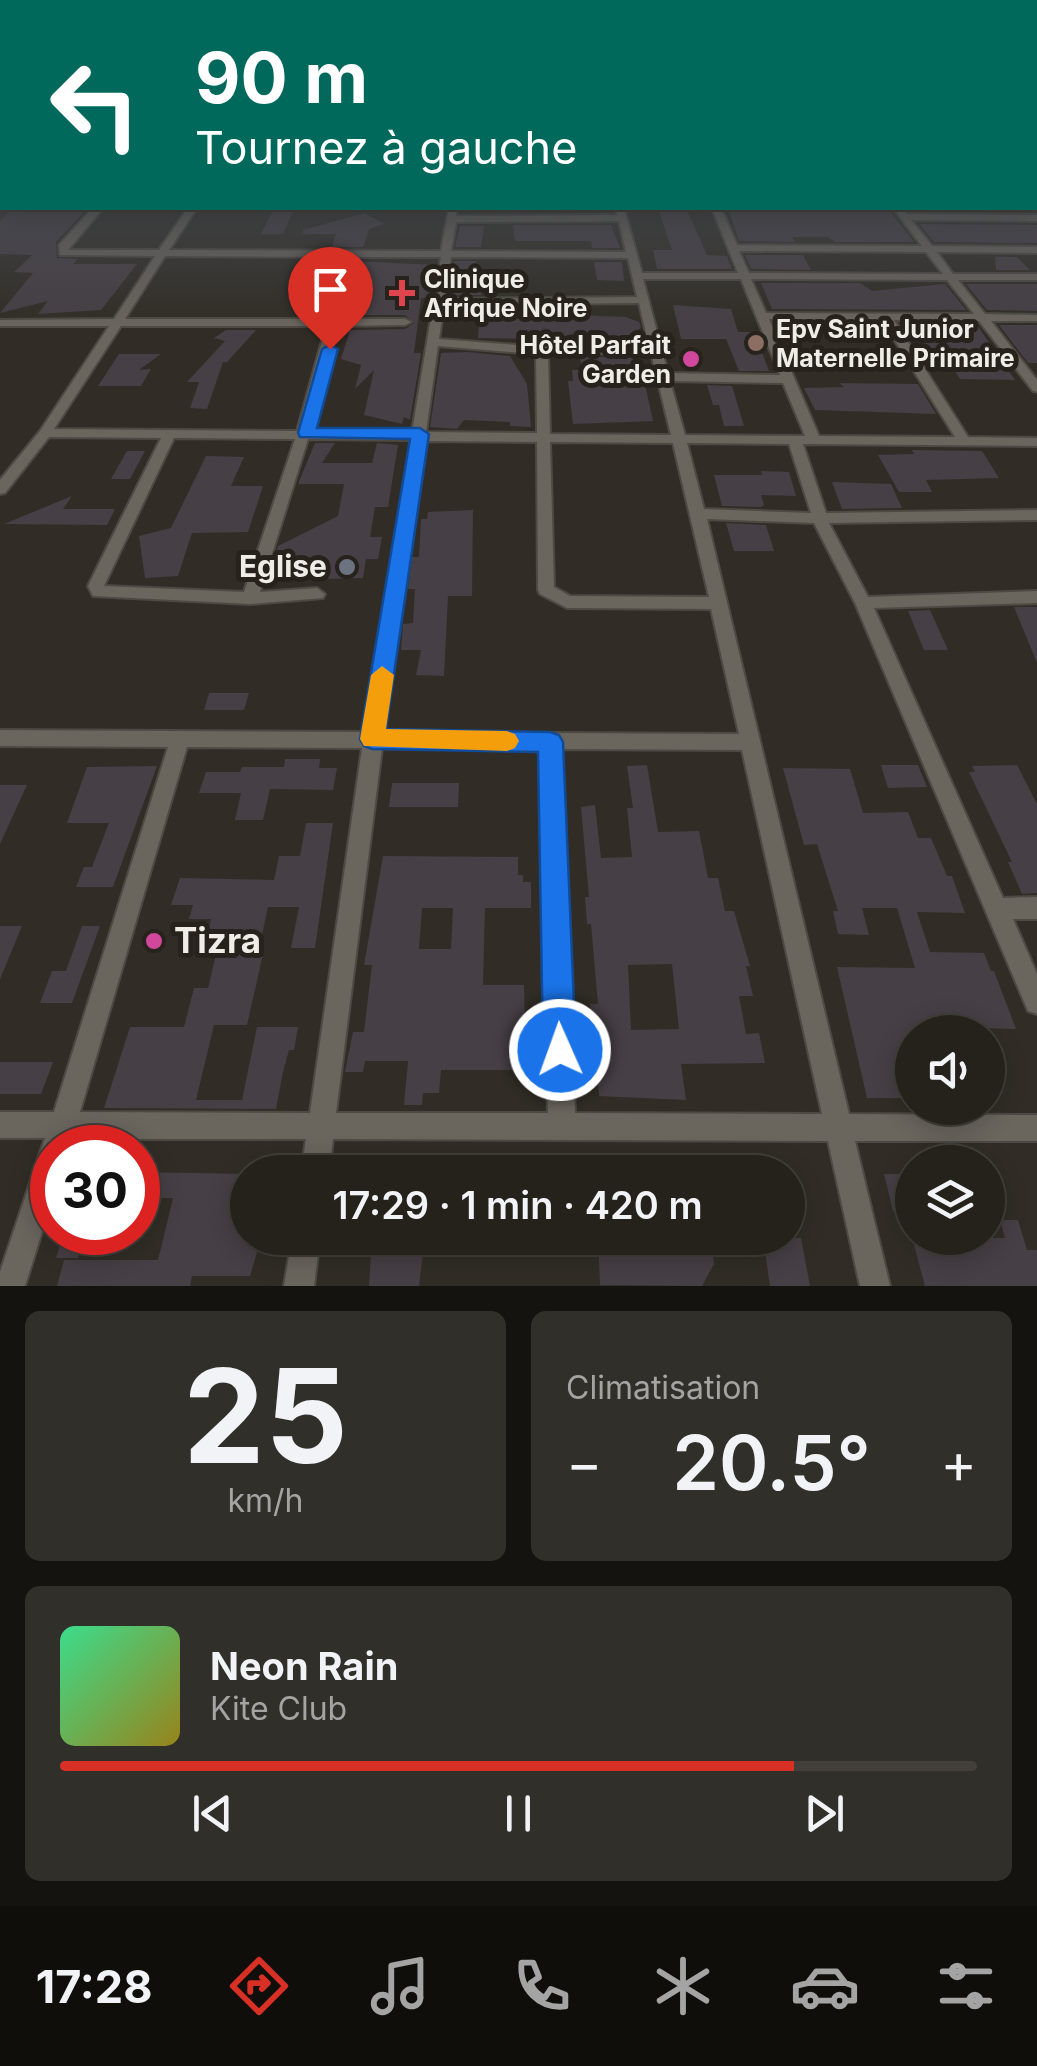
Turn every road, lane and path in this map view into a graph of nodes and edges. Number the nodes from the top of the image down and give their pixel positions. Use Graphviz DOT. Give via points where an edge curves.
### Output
graph roads {
  1 [pos="96,210"];
  2 [pos="191,210"];
  3 [pos="717,210"];
  4 [pos="621,212"];
  5 [pos="901,212"];
  6 [pos="452,213"];
  7 [pos="1037,218"];
  8 [pos="732,248"];
  9 [pos="930,249"];
  10 [pos="1031,250"];
  11 [pos="162,255"];
  12 [pos="348,255"];
  13 [pos="447,255"];
  14 [pos="633,255"];
  15 [pos="1037,262"];
  16 [pos="639,276"];
  17 [pos="743,276"];
  18 [pos="1037,277"];
  19 [pos="952,278"];
  20 [pos="645,300"];
  21 [pos="440,302"];
  22 [pos="762,316"];
  23 [pos="886,317"];
  24 [pos="982,318"];
  25 [pos="1037,318"];
  26 [pos="120,320"];
  27 [pos="335,322"];
  28 [pos="405,322"];
  29 [pos="0,323"];
  30 [pos="434,342"];
  31 [pos="657,349"];
  32 [pos="542,351"];
  33 [pos="1030,371"];
  34 [pos="664,377"];
  35 [pos="788,379"];
  36 [pos="1037,388"];
  37 [pos="45,433"];
  38 [pos="170,433"];
  39 [pos="306,433"];
  40 [pos="420,434"];
  41 [pos="546,435"];
  42 [pos="679,436"];
  43 [pos="804,438"];
  44 [pos="964,441"];
  45 [pos="1037,442"];
  46 [pos="0,490"];
  47 [pos="698,514"];
  48 [pos="1037,515"];
  49 [pos="822,518"];
  50 [pos="317,594"];
  51 [pos="1037,597"];
  52 [pos="250,598"];
  53 [pos="863,603"];
  54 [pos="719,604"];
  55 [pos="0,738"];
  56 [pos="372,739"];
  57 [pos="179,740"];
  58 [pos="550,742"];
  59 [pos="752,742"];
  60 [pos="1037,908"];
  61 [pos="996,909"];
  62 [pos="1037,1002"];
  63 [pos="322,1124"];
  64 [pos="0,1125"];
  65 [pos="63,1125"];
  66 [pos="562,1127"];
  67 [pos="838,1128"];
  68 [pos="1037,1128"];
  69 [pos="30,1130"];
  70 [pos="160,1131"];
  71 [pos="317,1155"];
  72 [pos="30,1226"];
  73 [pos="304,1255"];
  74 [pos="10,1286"];
  75 [pos="300,1286"];
  76 [pos="875,1286"];
  1 -- 11 [label="street" via="64,253"];
  2 -- 11 [label="street"];
  3 -- 8 [label="street"];
  4 -- 6 [label="street"];
  4 -- 14 [label="street"];
  5 -- 7 [label="street"];
  5 -- 9 [label="street"];
  6 -- 13 [label="street"];
  8 -- 9 [label="street"];
  8 -- 17 [label="street"];
  9 -- 10 [label="street"];
  9 -- 19 [label="street"];
  10 -- 15 [label="street"];
  11 -- 12 [label="street"];
  11 -- 26 [label="street"];
  12 -- 13 [label="street"];
  12 -- 27 [label="street"];
  13 -- 14 [label="street"];
  13 -- 21 [label="street"];
  14 -- 16 [label="street"];
  16 -- 17 [label="street"];
  16 -- 20 [label="street"];
  17 -- 19 [label="street"];
  17 -- 22 [label="street"];
  18 -- 19 [label="street"];
  19 -- 24 [label="street"];
  20 -- 21 [label="street"];
  20 -- 31 [label="street"];
  21 -- 30 [label="street"];
  22 -- 23 [label="street"];
  22 -- 35 [label="street"];
  23 -- 24 [label="street"];
  23 -- 44 [label="street"];
  24 -- 25 [label="street"];
  24 -- 33 [label="street"];
  26 -- 27 [label="street"];
  26 -- 29 [label="street"];
  26 -- 37 [label="street"];
  27 -- 28 [label="street"];
  27 -- 39 [label="street"];
  30 -- 32 [label="street"];
  30 -- 40 [label="street"];
  31 -- 32 [label="street"];
  31 -- 34 [label="street"];
  32 -- 41 [label="street"];
  33 -- 36 [label="street"];
  34 -- 35 [label="street"];
  34 -- 42 [label="street"];
  35 -- 43 [label="street"];
  37 -- 38 [label="street"];
  37 -- 46 [label="street"];
  38 -- 39 [label="street"];
  38 -- 52 [label="street" via="98,592"];
  39 -- 40 [label="street"];
  39 -- 52 [label="street"];
  40 -- 41 [label="street"];
  40 -- 56 [label="street"];
  41 -- 42 [label="street"];
  41 -- 54 [label="street" via="546,590 568,602"];
  42 -- 43 [label="street"];
  42 -- 47 [label="street"];
  43 -- 44 [label="street"];
  43 -- 49 [label="street"];
  44 -- 45 [label="street"];
  47 -- 49 [label="street"];
  47 -- 54 [label="street"];
  48 -- 49 [label="street"];
  49 -- 53 [label="street"];
  50 -- 52 [label="street"];
  51 -- 53 [label="street"];
  53 -- 61 [label="street"];
  54 -- 59 [label="street"];
  55 -- 57 [label="street"];
  56 -- 57 [label="street"];
  56 -- 58 [label="street"];
  56 -- 63 [label="street"];
  57 -- 65 [label="street"];
  58 -- 59 [label="street"];
  58 -- 66 [label="street"];
  59 -- 67 [label="street"];
  60 -- 61 [label="street"];
  61 -- 62 [label="street"];
  63 -- 66 [label="street"];
  63 -- 70 [label="street"];
  63 -- 71 [label="street"];
  64 -- 69 [label="street"];
  66 -- 67 [label="street"];
  67 -- 68 [label="street"];
  67 -- 76 [label="street"];
  72 -- 74 [label="street"];
  73 -- 75 [label="street"];
}
